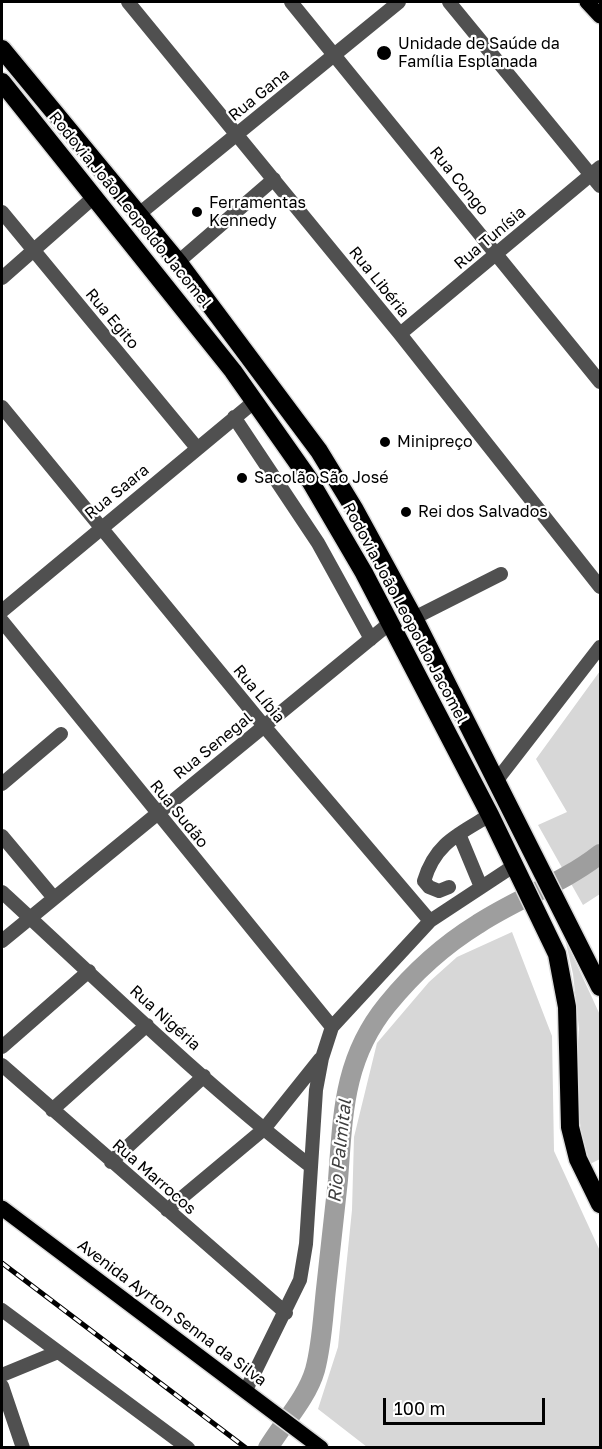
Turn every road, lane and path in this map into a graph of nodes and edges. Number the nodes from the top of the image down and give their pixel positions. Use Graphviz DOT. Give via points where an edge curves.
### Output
graph roads {
  1 [pos="128,2"];
  2 [pos="291,2"];
  3 [pos="399,2"];
  4 [pos="449,2"];
  5 [pos="587,2"];
  6 [pos="600,16"];
  7 [pos="2,49"];
  8 [pos="334,55"];
  9 [pos="2,82"];
  10 [pos="237,134"];
  11 [pos="597,176"];
  12 [pos="274,179"];
  13 [pos="94,197"];
  14 [pos="2,212"];
  15 [pos="139,214"];
  16 [pos="34,251"];
  17 [pos="496,254"];
  18 [pos="178,262"];
  19 [pos="2,278"];
  20 [pos="400,334"];
  21 [pos="600,382"];
  22 [pos="255,401"];
  23 [pos="2,407"];
  24 [pos="234,417"];
  25 [pos="196,448"];
  26 [pos="100,527"];
  27 [pos="501,574"];
  28 [pos="600,586"];
  29 [pos="2,611"];
  30 [pos="414,618"];
  31 [pos="2,621"];
  32 [pos="390,623"];
  33 [pos="371,639"];
  34 [pos="600,646"];
  35 [pos="264,726"];
  36 [pos="61,734"];
  37 [pos="497,780"];
  38 [pos="2,784"];
  39 [pos="157,813"];
  40 [pos="490,815"];
  41 [pos="459,834"];
  42 [pos="2,836"];
  43 [pos="515,865"];
  44 [pos="448,887"];
  45 [pos="481,887"];
  46 [pos="2,892"];
  47 [pos="54,898"];
  48 [pos="30,918"];
  49 [pos="430,921"];
  50 [pos="2,941"];
  51 [pos="89,971"];
  52 [pos="600,983"];
  53 [pos="147,1025"];
  54 [pos="332,1027"];
  55 [pos="2,1047"];
  56 [pos="322,1058"];
  57 [pos="2,1065"];
  58 [pos="204,1076"];
  59 [pos="52,1110"];
  60 [pos="264,1129"];
  61 [pos="111,1162"];
  62 [pos="309,1164"];
  63 [pos="600,1204"];
  64 [pos="2,1208"];
  65 [pos="167,1210"];
  66 [pos="2,1310"];
  67 [pos="286,1313"];
  68 [pos="58,1352"];
  69 [pos="2,1375"];
  70 [pos="2,1386"];
  71 [pos="246,1390"];
  72 [pos="23,1448"];
  73 [pos="188,1448"];
  74 [pos="321,1448"];
  1 -- 10 [label="street, Rua Libéria"];
  2 -- 8 [label="street, Rua Congo"];
  3 -- 8 [label="street, Rua Gana"];
  4 -- 11 [label="street"];
  5 -- 6 [label="main road"];
  7 -- 15 [label="highway, Rodovia João Leopoldo Jacomel"];
  8 -- 10 [label="street, Rua Gana"];
  8 -- 17 [label="street, Rua Congo"];
  9 -- 13 [label="highway, Rodovia João Leopoldo Jacomel"];
  10 -- 12 [label="street, Rua Libéria"];
  10 -- 15 [label="street, Rua Gana"];
  11 -- 17 [label="street, Rua Tunísia"];
  12 -- 18 [label="street"];
  12 -- 20 [label="street, Rua Libéria"];
  13 -- 15 [label="highway" via="112,210"];
  13 -- 16 [label="street"];
  13 -- 22 [label="highway, Rodovia João Leopoldo Jacomel"];
  14 -- 16 [label="street, Rua Egito"];
  15 -- 18 [label="highway, Rodovia João Leopoldo Jacomel"];
  16 -- 19 [label="street"];
  16 -- 25 [label="street, Rua Egito"];
  17 -- 20 [label="street, Rua Tunísia"];
  17 -- 21 [label="street, Rua Congo"];
  18 -- 30 [label="highway, Rodovia João Leopoldo Jacomel" via="319,451"];
  20 -- 28 [label="street, Rua Libéria"];
  22 -- 24 [label="street, Rua Saara"];
  22 -- 32 [label="highway, Rodovia João Leopoldo Jacomel" via="338,525"];
  23 -- 26 [label="street, Rua Líbia"];
  24 -- 25 [label="street, Rua Saara"];
  24 -- 33 [label="street" via="318,543"];
  25 -- 26 [label="street, Rua Saara"];
  26 -- 29 [label="street, Rua Saara"];
  26 -- 35 [label="street, Rua Líbia"];
  27 -- 30 [label="street"];
  30 -- 37 [label="highway, Rodovia João Leopoldo Jacomel"];
  31 -- 39 [label="street, Rua Sudão"];
  32 -- 33 [label="street, Rua Senegal"];
  32 -- 40 [label="highway, Rodovia João Leopoldo Jacomel"];
  33 -- 35 [label="street, Rua Senegal"];
  34 -- 37 [label="street"];
  35 -- 39 [label="street, Rua Senegal"];
  35 -- 49 [label="street, Rua Líbia"];
  36 -- 38 [label="street"];
  37 -- 52 [label="highway, Rodovia João Leopoldo Jacomel"];
  39 -- 47 [label="street, Rua Senegal"];
  39 -- 54 [label="street, Rua Sudão"];
  40 -- 41 [label="street"];
  40 -- 43 [label="highway, Rodovia João Leopoldo Jacomel"];
  41 -- 44 [label="street" via="446,842 429,862 424,880 439,891"];
  41 -- 45 [label="street"];
  42 -- 47 [label="street"];
  43 -- 45 [label="street"];
  43 -- 63 [label="highway, Rodovia João Leopoldo Jacomel" via="557,954 567,1007 567,1098 572,1134 578,1159"];
  45 -- 49 [label="street"];
  46 -- 48 [label="street, Rua Nigéria"];
  47 -- 48 [label="street, Rua Senegal"];
  48 -- 50 [label="street, Rua Senegal"];
  48 -- 51 [label="street, Rua Nigéria"];
  49 -- 54 [label="street"];
  51 -- 53 [label="street, Rua Nigéria"];
  51 -- 55 [label="street"];
  53 -- 58 [label="street, Rua Nigéria"];
  53 -- 59 [label="street"];
  54 -- 56 [label="street"];
  56 -- 60 [label="street"];
  56 -- 62 [label="street"];
  57 -- 59 [label="street, Rua Marrocos"];
  58 -- 60 [label="street, Rua Nigéria"];
  58 -- 61 [label="street"];
  59 -- 61 [label="street, Rua Marrocos"];
  60 -- 62 [label="street, Rua Nigéria"];
  60 -- 65 [label="street"];
  61 -- 65 [label="street, Rua Marrocos"];
  62 -- 67 [label="street" via="304,1267"];
  64 -- 71 [label="main road, Avenida Ayrton Senna da Silva"];
  65 -- 67 [label="street, Rua Marrocos"];
  66 -- 68 [label="street"];
  67 -- 71 [label="street"];
  68 -- 69 [label="street"];
  68 -- 73 [label="street"];
  70 -- 72 [label="street"];
  71 -- 74 [label="main road, Avenida Ayrton Senna da Silva"];
}
